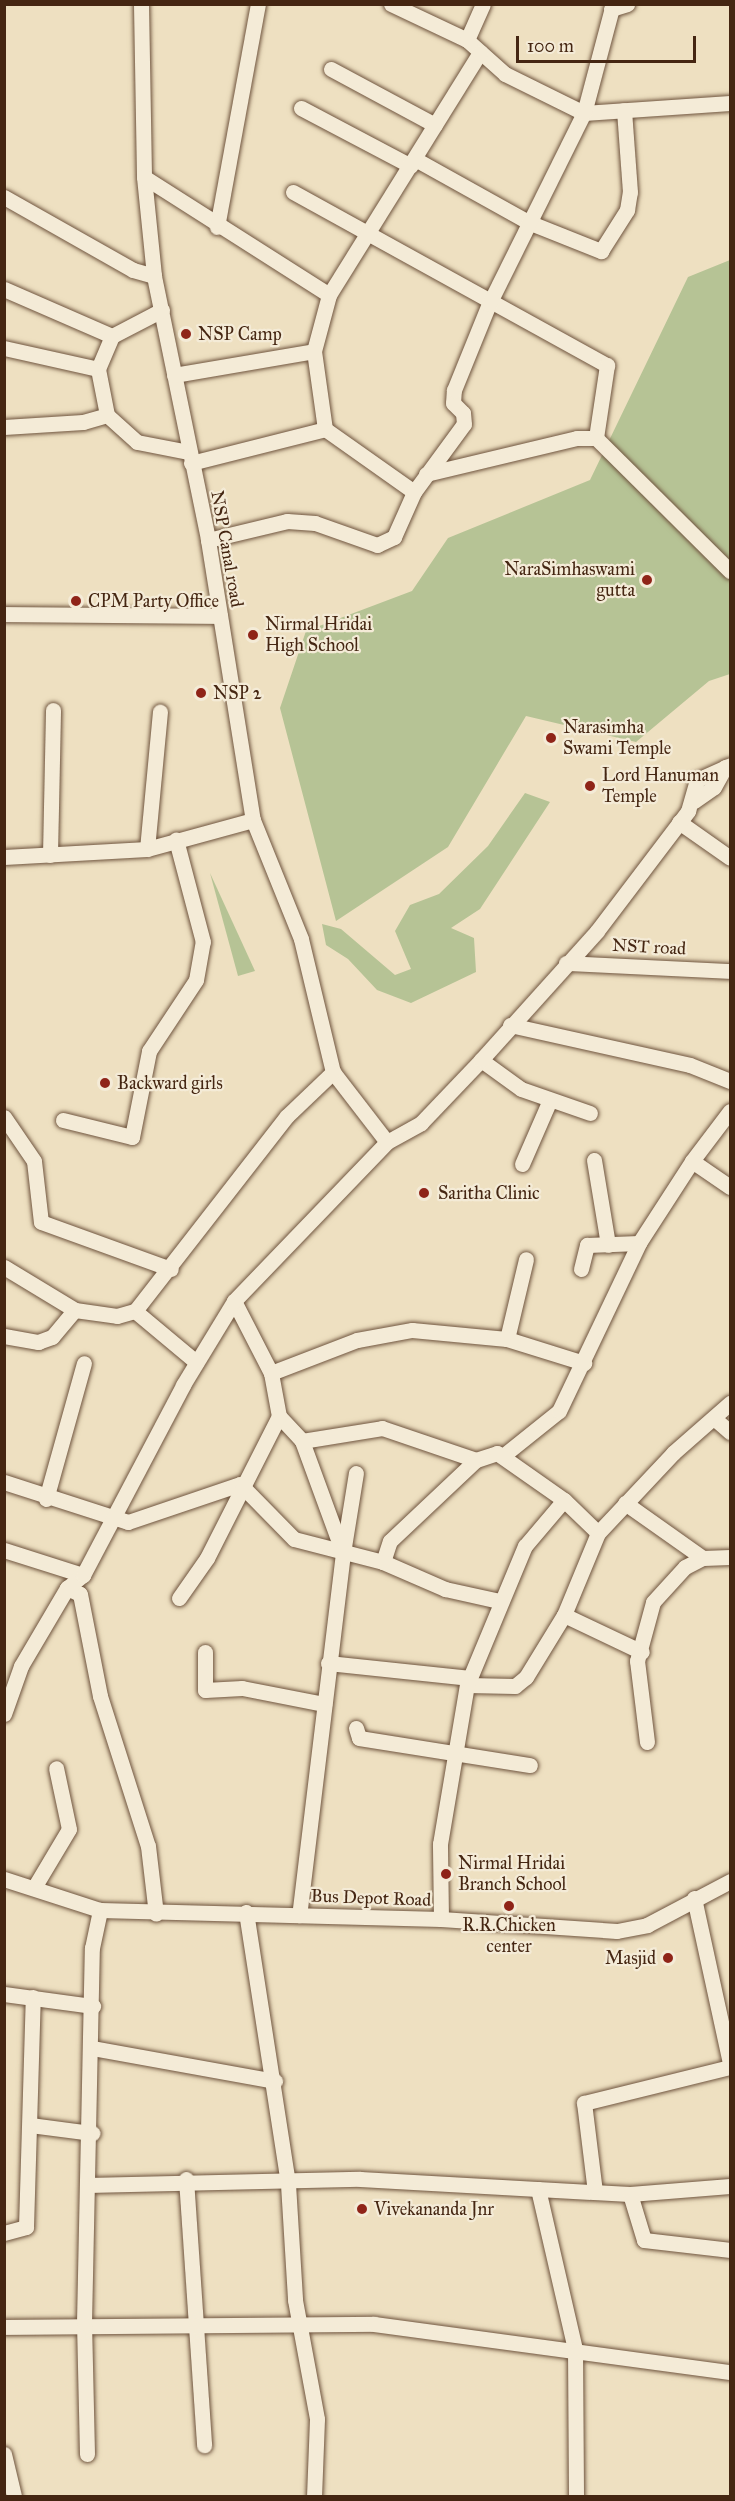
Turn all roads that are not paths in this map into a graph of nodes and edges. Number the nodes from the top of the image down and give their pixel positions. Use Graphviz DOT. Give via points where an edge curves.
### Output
graph roads {
  1 [pos="141,4"];
  2 [pos="258,4"];
  3 [pos="391,4"];
  4 [pos="483,4"];
  5 [pos="627,4"];
  6 [pos="612,7"];
  7 [pos="467,40"];
  8 [pos="480,52"];
  9 [pos="331,69"];
  10 [pos="730,103"];
  11 [pos="301,108"];
  12 [pos="624,110"];
  13 [pos="584,113"];
  14 [pos="435,125"];
  15 [pos="413,163"];
  16 [pos="144,177"];
  17 [pos="293,192"];
  18 [pos="4,197"];
  19 [pos="528,222"];
  20 [pos="217,227"];
  21 [pos="369,236"];
  22 [pos="154,276"];
  23 [pos="4,289"];
  24 [pos="329,295"];
  25 [pos="489,304"];
  26 [pos="162,310"];
  27 [pos="112,336"];
  28 [pos="4,348"];
  29 [pos="314,351"];
  30 [pos="98,369"];
  31 [pos="174,375"];
  32 [pos="107,415"];
  33 [pos="4,426"];
  34 [pos="325,429"];
  35 [pos="596,438"];
  36 [pos="190,458"];
  37 [pos="426,474"];
  38 [pos="414,492"];
  39 [pos="208,540"];
  40 [pos="730,571"];
  41 [pos="4,614"];
  42 [pos="220,616"];
  43 [pos="53,710"];
  44 [pos="160,712"];
  45 [pos="728,766"];
  46 [pos="253,820"];
  47 [pos="679,822"];
  48 [pos="176,840"];
  49 [pos="147,849"];
  50 [pos="730,854"];
  51 [pos="50,855"];
  52 [pos="4,857"];
  53 [pos="566,963"];
  54 [pos="730,971"];
  55 [pos="510,1025"];
  56 [pos="481,1060"];
  57 [pos="333,1072"];
  58 [pos="730,1081"];
  59 [pos="550,1100"];
  60 [pos="730,1111"];
  61 [pos="590,1113"];
  62 [pos="4,1117"];
  63 [pos="63,1120"];
  64 [pos="387,1142"];
  65 [pos="594,1160"];
  66 [pos="692,1161"];
  67 [pos="522,1164"];
  68 [pos="730,1186"];
  69 [pos="639,1243"];
  70 [pos="608,1245"];
  71 [pos="526,1259"];
  72 [pos="4,1268"];
  73 [pos="171,1269"];
  74 [pos="581,1269"];
  75 [pos="234,1301"];
  76 [pos="75,1310"];
  77 [pos="135,1311"];
  78 [pos="4,1336"];
  79 [pos="507,1339"];
  80 [pos="196,1362"];
  81 [pos="84,1363"];
  82 [pos="584,1363"];
  83 [pos="271,1373"];
  84 [pos="730,1403"];
  85 [pos="279,1416"];
  86 [pos="715,1419"];
  87 [pos="730,1432"];
  88 [pos="302,1441"];
  89 [pos="504,1455"];
  90 [pos="476,1460"];
  91 [pos="356,1473"];
  92 [pos="4,1482"];
  93 [pos="240,1484"];
  94 [pos="46,1498"];
  95 [pos="564,1500"];
  96 [pos="625,1503"];
  97 [pos="110,1519"];
  98 [pos="598,1533"];
  99 [pos="4,1550"];
  100 [pos="343,1553"];
  101 [pos="730,1557"];
  102 [pos="702,1558"];
  103 [pos="383,1562"];
  104 [pos="83,1575"];
  105 [pos="67,1588"];
  106 [pos="179,1598"];
  107 [pos="499,1600"];
  108 [pos="564,1615"];
  109 [pos="205,1652"];
  110 [pos="642,1652"];
  111 [pos="328,1663"];
  112 [pos="469,1682"];
  113 [pos="324,1704"];
  114 [pos="4,1714"];
  115 [pos="356,1728"];
  116 [pos="647,1742"];
  117 [pos="454,1756"];
  118 [pos="531,1765"];
  119 [pos="56,1768"];
  120 [pos="4,1879"];
  121 [pos="730,1881"];
  122 [pos="35,1886"];
  123 [pos="694,1898"];
  124 [pos="100,1910"];
  125 [pos="246,1912"];
  126 [pos="156,1914"];
  127 [pos="299,1915"];
  128 [pos="441,1919"];
  129 [pos="4,1994"];
  130 [pos="33,1998"];
  131 [pos="93,2006"];
  132 [pos="93,2048"];
  133 [pos="730,2062"];
  134 [pos="730,2067"];
  135 [pos="275,2081"];
  136 [pos="30,2125"];
  137 [pos="92,2133"];
  138 [pos="186,2179"];
  139 [pos="87,2184"];
  140 [pos="288,2184"];
  141 [pos="730,2186"];
  142 [pos="538,2189"];
  143 [pos="595,2192"];
  144 [pos="630,2194"];
  145 [pos="4,2233"];
  146 [pos="730,2250"];
  147 [pos="84,2323"];
  148 [pos="194,2325"];
  149 [pos="300,2325"];
  150 [pos="4,2327"];
  151 [pos="575,2349"];
  152 [pos="730,2372"];
  153 [pos="204,2445"];
  154 [pos="4,2454"];
  155 [pos="87,2454"];
  156 [pos="14,2496"];
  157 [pos="314,2496"];
  158 [pos="576,2496"];
  1 -- 16 [label="street, NSP Canal road"];
  2 -- 20 [label="street"];
  3 -- 7 [label="street"];
  4 -- 7 [label="street"];
  5 -- 6 [label="street"];
  6 -- 13 [label="street"];
  7 -- 8 [label="street"];
  8 -- 13 [label="street" via="505,75"];
  8 -- 14 [label="street"];
  9 -- 14 [label="street"];
  10 -- 12 [label="street"];
  11 -- 15 [label="street"];
  12 -- 13 [label="street"];
  12 -- 19 [label="street" via="630,192 605,247 596,251"];
  13 -- 19 [label="street"];
  14 -- 15 [label="street"];
  15 -- 19 [label="street"];
  15 -- 21 [label="street"];
  16 -- 20 [label="street"];
  16 -- 22 [label="street, NSP Canal road"];
  17 -- 21 [label="street"];
  18 -- 22 [label="street" via="133,270"];
  19 -- 25 [label="street"];
  20 -- 24 [label="street"];
  21 -- 24 [label="street"];
  21 -- 25 [label="street"];
  22 -- 26 [label="street, NSP Canal road"];
  23 -- 27 [label="street"];
  24 -- 29 [label="street"];
  25 -- 35 [label="street" via="607,365"];
  25 -- 37 [label="street" via="452,398 464,424"];
  26 -- 27 [label="street"];
  26 -- 31 [label="street, NSP Canal road"];
  27 -- 30 [label="street"];
  28 -- 30 [label="street"];
  29 -- 31 [label="street"];
  29 -- 34 [label="street"];
  30 -- 32 [label="street"];
  31 -- 36 [label="street, NSP Canal road"];
  32 -- 33 [label="street" via="83,422"];
  32 -- 36 [label="street" via="137,442"];
  34 -- 36 [label="street"];
  34 -- 38 [label="street"];
  35 -- 37 [label="street" via="577,438"];
  35 -- 40 [label="street"];
  36 -- 39 [label="street, NSP Canal road"];
  37 -- 38 [label="street"];
  38 -- 39 [label="street" via="387,544 315,523 287,521"];
  39 -- 42 [label="street, NSP Canal road"];
  41 -- 42 [label="street"];
  42 -- 46 [label="street, NSP Canal road"];
  43 -- 51 [label="street"];
  44 -- 49 [label="street"];
  45 -- 47 [label="street" via="697,780 694,801"];
  46 -- 48 [label="street"];
  46 -- 57 [label="street, NSP Canal road" via="301,939"];
  47 -- 50 [label="street"];
  47 -- 53 [label="street" via="597,931"];
  48 -- 49 [label="street"];
  48 -- 63 [label="street" via="203,942 196,980 150,1051 132,1137"];
  49 -- 51 [label="street"];
  51 -- 52 [label="street"];
  53 -- 54 [label="street, NST road"];
  53 -- 55 [label="street"];
  55 -- 56 [label="street"];
  55 -- 58 [label="street" via="690,1065"];
  56 -- 59 [label="street" via="521,1089"];
  56 -- 64 [label="street" via="421,1123"];
  57 -- 64 [label="street, NSP Canal road"];
  57 -- 73 [label="street" via="287,1116"];
  59 -- 61 [label="street"];
  59 -- 67 [label="street"];
  60 -- 66 [label="street"];
  62 -- 73 [label="street" via="34,1161 41,1222"];
  64 -- 75 [label="street"];
  65 -- 70 [label="street"];
  66 -- 68 [label="street"];
  66 -- 69 [label="street"];
  69 -- 70 [label="street"];
  69 -- 82 [label="street"];
  70 -- 74 [label="street" via="587,1245"];
  71 -- 79 [label="street"];
  72 -- 76 [label="street"];
  73 -- 77 [label="street"];
  75 -- 80 [label="street"];
  75 -- 83 [label="street"];
  76 -- 77 [label="street" via="117,1316"];
  76 -- 78 [label="street" via="52,1337 39,1342"];
  77 -- 80 [label="street"];
  79 -- 82 [label="street"];
  79 -- 83 [label="street" via="412,1330 387,1334"];
  80 -- 97 [label="street"];
  81 -- 94 [label="street"];
  82 -- 89 [label="street" via="559,1411"];
  83 -- 85 [label="street"];
  84 -- 86 [label="street"];
  85 -- 88 [label="street"];
  85 -- 93 [label="street"];
  86 -- 87 [label="street"];
  86 -- 96 [label="street"];
  88 -- 90 [label="street" via="382,1428"];
  88 -- 100 [label="street"];
  89 -- 90 [label="street"];
  89 -- 95 [label="street"];
  90 -- 103 [label="street" via="390,1541"];
  91 -- 100 [label="street"];
  92 -- 94 [label="street"];
  93 -- 97 [label="street" via="128,1522"];
  93 -- 100 [label="street" via="294,1539"];
  93 -- 106 [label="street" via="207,1558"];
  94 -- 97 [label="street"];
  95 -- 98 [label="street"];
  95 -- 107 [label="street" via="525,1546"];
  96 -- 98 [label="street"];
  96 -- 102 [label="street"];
  97 -- 104 [label="street"];
  98 -- 108 [label="street"];
  99 -- 104 [label="street"];
  100 -- 103 [label="street"];
  100 -- 111 [label="street"];
  101 -- 102 [label="street"];
  102 -- 110 [label="street" via="685,1567 653,1602"];
  103 -- 107 [label="street" via="445,1589"];
  104 -- 105 [label="street"];
  105 -- 114 [label="street" via="21,1666"];
  105 -- 126 [label="street" via="80,1594 100,1696 148,1846"];
  107 -- 112 [label="street"];
  108 -- 110 [label="street"];
  108 -- 112 [label="street" via="515,1686"];
  109 -- 113 [label="street" via="205,1690 242,1688"];
  110 -- 116 [label="street" via="638,1678"];
  111 -- 112 [label="street"];
  111 -- 113 [label="street"];
  112 -- 117 [label="street"];
  113 -- 127 [label="street"];
  115 -- 117 [label="street" via="359,1738"];
  117 -- 118 [label="street"];
  117 -- 128 [label="street" via="440,1844"];
  119 -- 122 [label="street" via="69,1829"];
  120 -- 122 [label="street, Bus Depot Road"];
  121 -- 123 [label="street, Bus Depot Road"];
  122 -- 124 [label="street, Bus Depot Road"];
  123 -- 128 [label="street, Bus Depot Road" via="647,1925 617,1931"];
  123 -- 133 [label="street"];
  124 -- 126 [label="street, Bus Depot Road"];
  124 -- 131 [label="street" via="92,1948"];
  125 -- 126 [label="street, Bus Depot Road"];
  125 -- 127 [label="street, Bus Depot Road"];
  125 -- 135 [label="street"];
  127 -- 128 [label="street, Bus Depot Road"];
  129 -- 130 [label="street"];
  130 -- 131 [label="street"];
  130 -- 136 [label="street"];
  131 -- 132 [label="street"];
  132 -- 135 [label="street"];
  132 -- 137 [label="street"];
  134 -- 143 [label="street" via="584,2103"];
  135 -- 140 [label="street"];
  136 -- 137 [label="street"];
  136 -- 145 [label="street" via="27,2227"];
  137 -- 139 [label="street"];
  138 -- 139 [label="street"];
  138 -- 140 [label="street"];
  138 -- 148 [label="street"];
  139 -- 147 [label="street"];
  140 -- 142 [label="street" via="360,2179"];
  140 -- 149 [label="street"];
  141 -- 144 [label="street"];
  142 -- 143 [label="street"];
  142 -- 151 [label="street"];
  143 -- 144 [label="street"];
  144 -- 146 [label="street" via="644,2240"];
  147 -- 148 [label="street"];
  147 -- 150 [label="street"];
  147 -- 155 [label="street"];
  148 -- 149 [label="street"];
  148 -- 153 [label="street"];
  149 -- 151 [label="street" via="374,2324"];
  149 -- 157 [label="street" via="317,2419"];
  151 -- 152 [label="street"];
  151 -- 158 [label="street"];
  154 -- 156 [label="street"];
}
